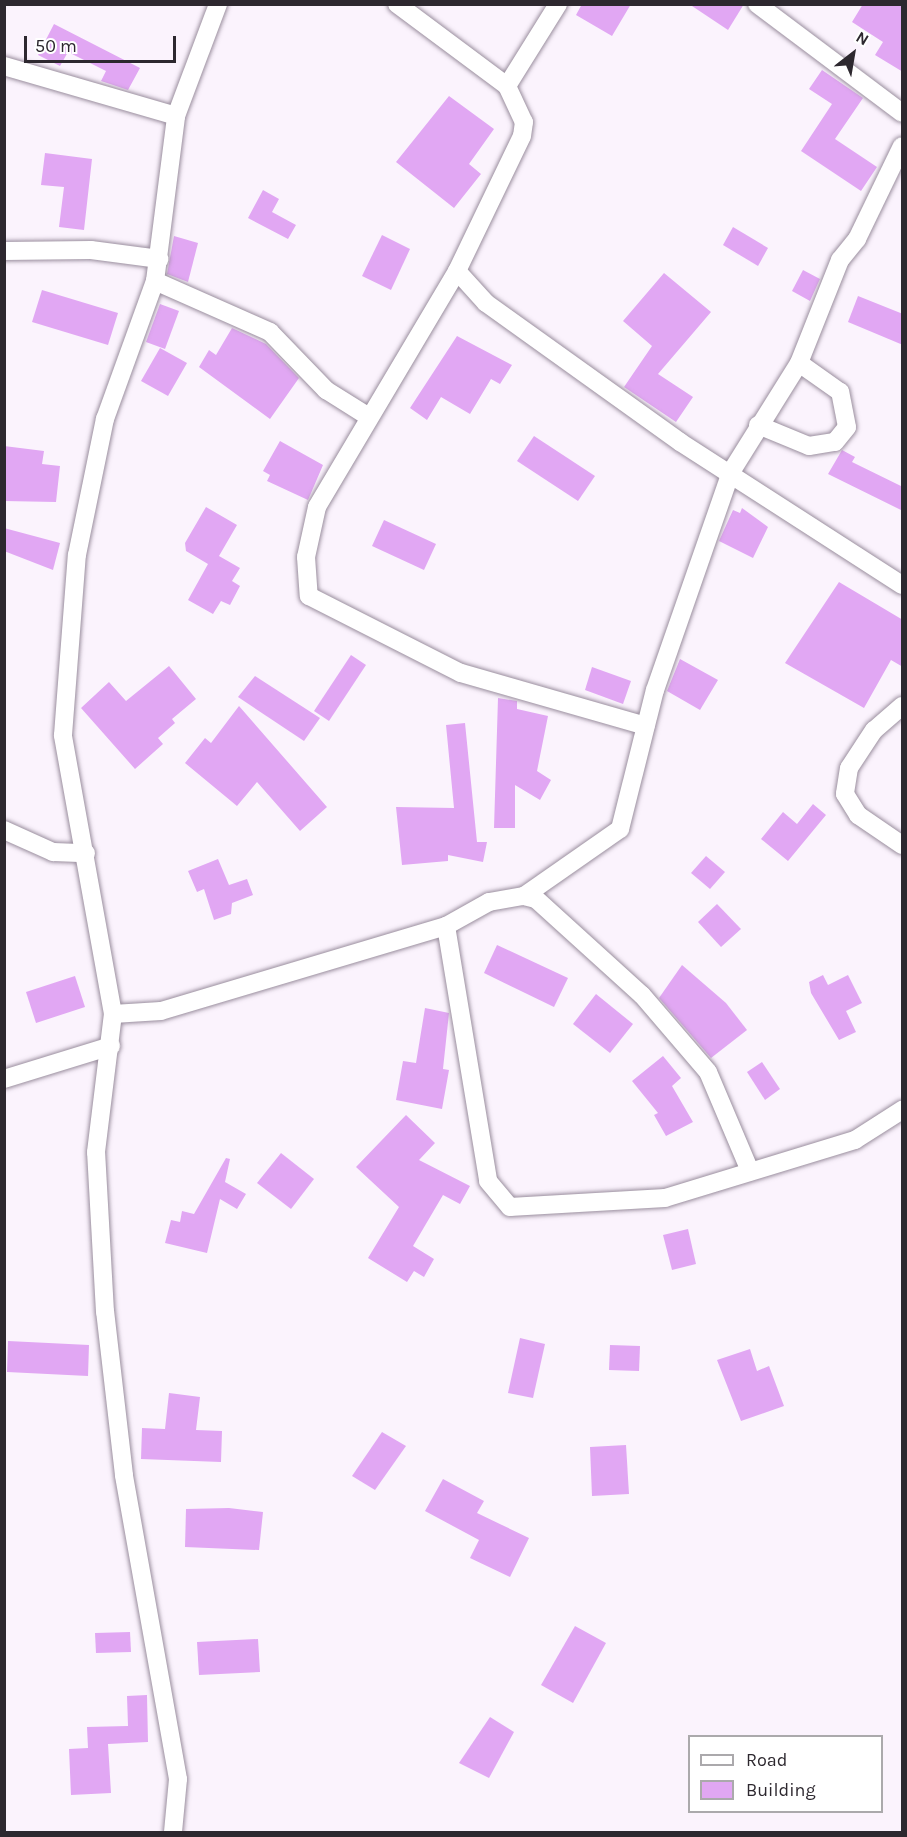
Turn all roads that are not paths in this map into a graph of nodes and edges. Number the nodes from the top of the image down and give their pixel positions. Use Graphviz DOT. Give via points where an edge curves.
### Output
graph roads {
  1 [pos="218,4"];
  2 [pos="397,4"];
  3 [pos="558,4"];
  4 [pos="757,4"];
  5 [pos="4,66"];
  6 [pos="507,86"];
  7 [pos="903,113"];
  8 [pos="176,116"];
  9 [pos="903,146"];
  10 [pos="4,251"];
  11 [pos="159,259"];
  12 [pos="457,271"];
  13 [pos="155,281"];
  14 [pos="800,363"];
  15 [pos="369,417"];
  16 [pos="758,426"];
  17 [pos="730,472"];
  18 [pos="903,585"];
  19 [pos="903,706"];
  20 [pos="646,726"];
  21 [pos="4,830"];
  22 [pos="903,845"];
  23 [pos="86,853"];
  24 [pos="524,896"];
  25 [pos="446,927"];
  26 [pos="113,1014"];
  27 [pos="111,1046"];
  28 [pos="4,1079"];
  29 [pos="903,1110"];
  30 [pos="750,1171"];
  31 [pos="173,1832"];
  1 -- 8 [label="street"];
  2 -- 6 [label="street"];
  3 -- 6 [label="street"];
  4 -- 7 [label="street"];
  5 -- 8 [label="street"];
  6 -- 12 [label="street" via="521,115 522,136"];
  8 -- 11 [label="street"];
  9 -- 14 [label="street" via="857,239 840,260"];
  10 -- 11 [label="street" via="91,250"];
  11 -- 13 [label="street"];
  12 -- 15 [label="street"];
  12 -- 17 [label="street" via="486,303"];
  13 -- 15 [label="street" via="270,332 326,390"];
  13 -- 23 [label="street" via="105,419 77,555 63,735"];
  14 -- 16 [label="street"];
  14 -- 16 [label="street" via="840,392 847,427 835,442 809,446"];
  15 -- 20 [label="street" via="317,507 306,557 309,596 461,673"];
  16 -- 17 [label="street"];
  17 -- 18 [label="street"];
  17 -- 20 [label="street"];
  19 -- 22 [label="street" via="874,730 849,768 845,794 858,815"];
  20 -- 24 [label="street" via="620,829"];
  21 -- 23 [label="street" via="53,852"];
  23 -- 26 [label="street"];
  24 -- 25 [label="street" via="489,902"];
  24 -- 30 [label="street" via="536,899 642,995 708,1072"];
  25 -- 26 [label="street" via="161,1011"];
  25 -- 30 [label="street" via="488,1181 495,1195 520,1210 665,1198"];
  26 -- 27 [label="street"];
  27 -- 28 [label="street"];
  27 -- 31 [label="street" via="96,1152 105,1312 124,1475 178,1779"];
  29 -- 30 [label="street" via="855,1140"];
}
